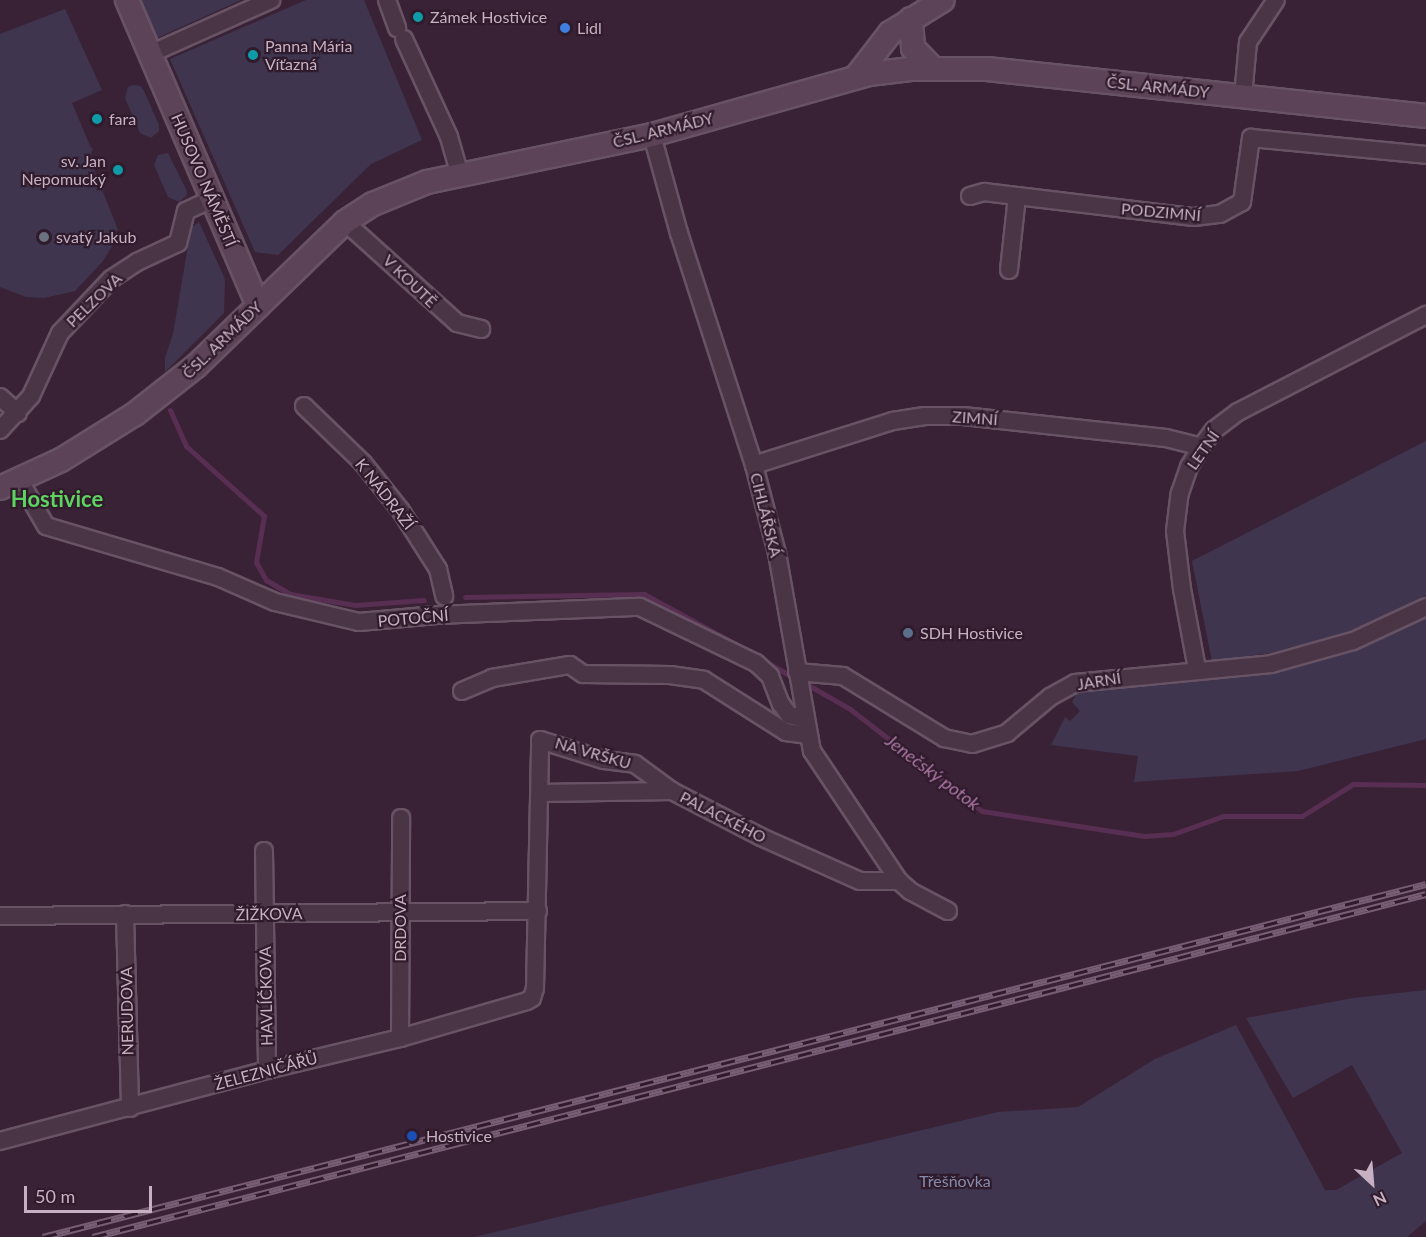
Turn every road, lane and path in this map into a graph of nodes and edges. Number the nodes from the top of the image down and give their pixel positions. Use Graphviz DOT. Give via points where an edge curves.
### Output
graph roads {
  1 [pos="127,0"];
  2 [pos="271,0"];
  3 [pos="387,0"];
  4 [pos="943,0"];
  5 [pos="1276,0"];
  6 [pos="911,19"];
  7 [pos="150,54"];
  8 [pos="932,68"];
  9 [pos="856,77"];
  10 [pos="1243,96"];
  11 [pos="1426,116"];
  12 [pos="652,135"];
  13 [pos="1426,155"];
  14 [pos="460,174"];
  15 [pos="970,196"];
  16 [pos="1017,196"];
  17 [pos="212,199"];
  18 [pos="345,222"];
  19 [pos="1009,270"];
  20 [pos="258,306"];
  21 [pos="1426,315"];
  22 [pos="481,329"];
  23 [pos="0,398"];
  24 [pos="304,406"];
  25 [pos="18,413"];
  26 [pos="0,430"];
  27 [pos="1201,447"];
  28 [pos="754,465"];
  29 [pos="10,484"];
  30 [pos="444,596"];
  31 [pos="1426,608"];
  32 [pos="1197,669"];
  33 [pos="797,673"];
  34 [pos="462,691"];
  35 [pos="806,727"];
  36 [pos="672,791"];
  37 [pos="540,794"];
  38 [pos="401,818"];
  39 [pos="264,851"];
  40 [pos="898,881"];
  41 [pos="400,911"];
  42 [pos="538,911"];
  43 [pos="948,911"];
  44 [pos="125,914"];
  45 [pos="264,914"];
  46 [pos="0,916"];
  47 [pos="399,1038"];
  48 [pos="267,1070"];
  49 [pos="130,1108"];
  50 [pos="0,1141"];
  1 -- 7 [label="main road, HUSOVO NÁMĚSTÍ"];
  2 -- 7 [label="street"];
  3 -- 14 [label="street" via="449,136"];
  4 -- 6 [label="main road"];
  5 -- 10 [label="street" via="1248,42"];
  6 -- 8 [label="main road" via="913,48"];
  6 -- 9 [label="main road" via="890,33"];
  7 -- 17 [label="main road, HUSOVO NÁMĚSTÍ"];
  8 -- 9 [label="main road, ČSL. ARMÁDY"];
  8 -- 10 [label="main road, ČSL. ARMÁDY" via="987,69"];
  9 -- 12 [label="main road, ČSL. ARMÁDY"];
  10 -- 11 [label="main road, ČSL. ARMÁDY"];
  12 -- 14 [label="main road, ČSL. ARMÁDY"];
  12 -- 28 [label="street, CIHLÁŘSKÁ" via="678,233"];
  13 -- 16 [label="street, PODZIMNÍ" via="1251,138 1242,201 1220,214 1194,217"];
  14 -- 18 [label="main road, ČSL. ARMÁDY" via="402,192"];
  15 -- 16 [label="street, PODZIMNÍ" via="984,192"];
  16 -- 19 [label="street"];
  17 -- 20 [label="main road, HUSOVO NÁMĚSTÍ"];
  17 -- 25 [label="street, PELZOVA" via="186,211 178,243 111,279 60,333 31,396"];
  18 -- 20 [label="main road, ČSL. ARMÁDY"];
  18 -- 22 [label="street, V KOUTĚ" via="457,323"];
  20 -- 29 [label="main road, ČSL. ARMÁDY" via="196,366 135,414 61,460"];
  21 -- 27 [label="street, LETNÍ" via="1238,412 1214,430"];
  23 -- 25 [label="street"];
  24 -- 30 [label="street, K NÁDRAŽÍ" via="363,463 401,511 438,569"];
  25 -- 26 [label="street, PELZOVA"];
  27 -- 28 [label="street, ZIMNÍ" via="1143,436 963,416 925,416 893,421"];
  27 -- 32 [label="street, LETNÍ" via="1180,492 1175,531"];
  28 -- 33 [label="street, CIHLÁŘSKÁ" via="777,553"];
  29 -- 35 [label="street, POTOČNÍ" via="46,526 218,577 275,602 359,622 639,607 756,663 770,676 781,704"];
  31 -- 32 [label="street, JARNÍ" via="1353,641 1271,664"];
  32 -- 33 [label="street, JARNÍ" via="1075,683 1050,697 1007,732 972,744 944,738 843,676"];
  33 -- 35 [label="street, CIHLÁŘSKÁ"];
  34 -- 35 [label="street" via="492,678 570,665 583,674 670,675 704,680 786,732"];
  35 -- 40 [label="street, CIHLÁŘSKÁ" via="812,751"];
  36 -- 37 [label="street, PALACKÉHO"];
  36 -- 37 [label="street, NA VRŠKU" via="636,764 604,760 540,740"];
  36 -- 40 [label="street, PALACKÉHO" via="761,837 860,881"];
  37 -- 42 [label="street"];
  38 -- 41 [label="street, DRDOVA"];
  39 -- 45 [label="street, HAVLÍČKOVA"];
  40 -- 43 [label="street"];
  41 -- 42 [label="street, ŽIŽKOVA"];
  41 -- 45 [label="street, ŽIŽKOVA"];
  41 -- 47 [label="street, DRDOVA"];
  42 -- 47 [label="street, ŽELEZNIČÁŘŮ" via="532,998"];
  44 -- 45 [label="street, ŽIŽKOVA"];
  44 -- 46 [label="street, ŽIŽKOVA"];
  44 -- 49 [label="street, NERUDOVA"];
  45 -- 48 [label="street, HAVLÍČKOVA"];
  47 -- 48 [label="street, ŽELEZNIČÁŘŮ"];
  48 -- 49 [label="street, ŽELEZNIČÁŘŮ"];
  49 -- 50 [label="street, ŽELEZNIČÁŘŮ"];
}
